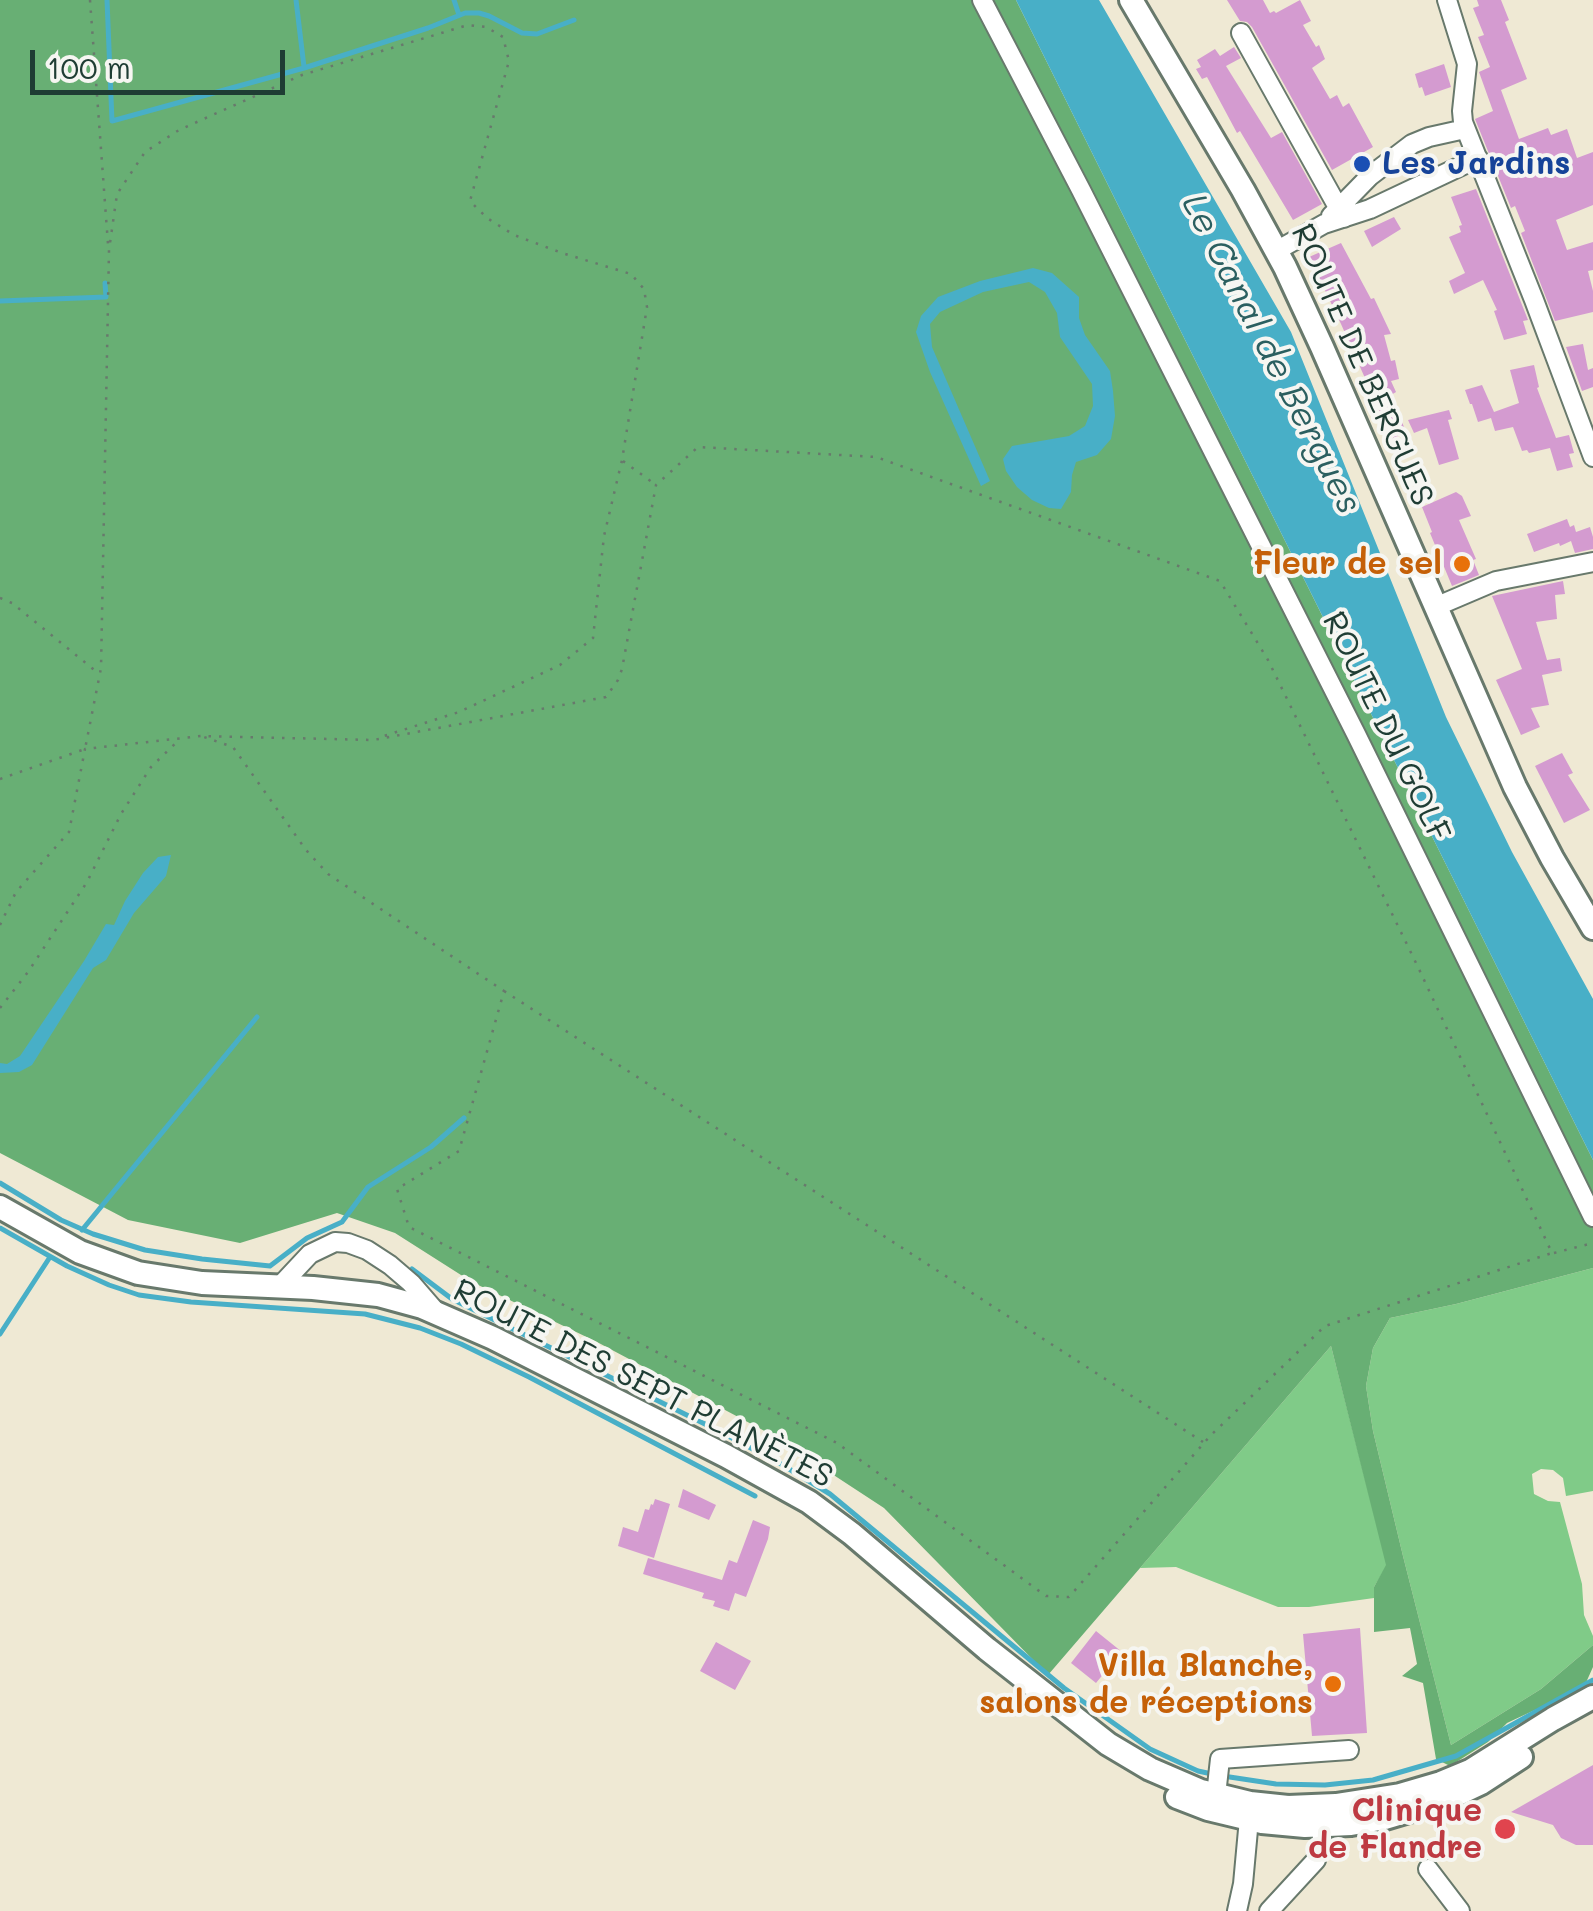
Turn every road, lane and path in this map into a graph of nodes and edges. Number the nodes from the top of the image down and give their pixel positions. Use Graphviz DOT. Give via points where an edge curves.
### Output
graph roads {
  1 [pos="90,0"];
  2 [pos="982,0"];
  3 [pos="1131,0"];
  4 [pos="1447,0"];
  5 [pos="1240,33"];
  6 [pos="1466,129"];
  7 [pos="1478,158"];
  8 [pos="1341,213"];
  9 [pos="109,250"];
  10 [pos="1276,250"];
  11 [pos="1593,457"];
  12 [pos="622,460"];
  13 [pos="656,485"];
  14 [pos="1593,562"];
  15 [pos="0,598"];
  16 [pos="1435,608"];
  17 [pos="100,674"];
  18 [pos="201,736"];
  19 [pos="180,739"];
  20 [pos="373,740"];
  21 [pos="85,749"];
  22 [pos="0,780"];
  23 [pos="0,925"];
  24 [pos="1593,928"];
  25 [pos="504,991"];
  26 [pos="0,1008"];
  27 [pos="0,1207"];
  28 [pos="1593,1217"];
  29 [pos="1593,1242"];
  30 [pos="1552,1253"];
  31 [pos="280,1286"];
  32 [pos="438,1313"];
  33 [pos="1205,1443"];
  34 [pos="986,1648"];
  35 [pos="1593,1697"];
  36 [pos="1593,1714"];
  37 [pos="1350,1750"];
  38 [pos="1218,1783"];
  39 [pos="1250,1811"];
  40 [pos="1321,1816"];
  41 [pos="1428,1869"];
  42 [pos="1236,1911"];
  43 [pos="1269,1911"];
  44 [pos="1460,1911"];
  1 -- 9 [label="path"];
  2 -- 28 [label="street, ROUTE DU GOLF"];
  3 -- 10 [label="main road, ROUTE DE BERGUES"];
  4 -- 6 [label="street" via="1466,56"];
  5 -- 8 [label="street"];
  6 -- 7 [label="street"];
  6 -- 8 [label="street" via="1412,144 1370,176"];
  7 -- 8 [label="street" via="1370,210"];
  7 -- 11 [label="street"];
  8 -- 10 [label="street"];
  9 -- 12 [label="path" via="116,194 145,152 179,130 302,76 468,26 486,27 503,38 509,61 470,201 514,234 631,274 644,289 648,307"];
  9 -- 17 [label="path"];
  10 -- 16 [label="main road, ROUTE DE BERGUES"];
  12 -- 13 [label="path"];
  12 -- 20 [label="path" via="604,536 593,638 560,665 460,712"];
  13 -- 20 [label="path" via="622,668 606,696"];
  13 -- 30 [label="path" via="698,447 876,458 1220,581 1268,660"];
  14 -- 16 [label="street" via="1487,584"];
  15 -- 17 [label="path"];
  16 -- 24 [label="main road, ROUTE DE BERGUES" via="1516,788"];
  17 -- 21 [label="path"];
  18 -- 19 [label="path"];
  18 -- 20 [label="path"];
  18 -- 25 [label="path" via="232,748 328,874"];
  19 -- 21 [label="path"];
  19 -- 26 [label="path" via="150,767 87,882"];
  21 -- 22 [label="path"];
  21 -- 23 [label="path" via="69,832 16,892"];
  25 -- 33 [label="path"];
  25 -- 33 [label="path" via="459,1151 397,1189 409,1226 837,1443 1046,1596 1069,1598"];
  27 -- 31 [label="main road, ROUTE DES SEPT PLANÈTES" via="80,1252 138,1273"];
  29 -- 30 [label="path"];
  30 -- 33 [label="path" via="1325,1326"];
  31 -- 32 [label="main road, ROUTE DES SEPT PLANÈTES" via="378,1295"];
  31 -- 32 [label="street" via="310,1254 348,1242 390,1265"];
  32 -- 34 [label="main road, ROUTE DES SEPT PLANÈTES" via="809,1502"];
  34 -- 38 [label="main road, ROUTE DES SEPT PLANÈTES" via="1116,1750 1163,1776"];
  34 -- 39 [label="main road, ROUTE DES SEPT PLANÈTES" via="1129,1773 1194,1804"];
  35 -- 40 [label="main road, ROUTE DES SEPT PLANÈTES" via="1441,1783"];
  36 -- 40 [label="main road, ROUTE DES SEPT PLANÈTES" via="1446,1800 1385,1818"];
  37 -- 38 [label="street" via="1220,1758"];
  38 -- 39 [label="main road, ROUTE DES SEPT PLANÈTES"];
  39 -- 40 [label="main road, ROUTE DES SEPT PLANÈTES" via="1276,1806"];
  39 -- 42 [label="street"];
  40 -- 43 [label="street" via="1316,1860"];
  41 -- 44 [label="street"];
}
